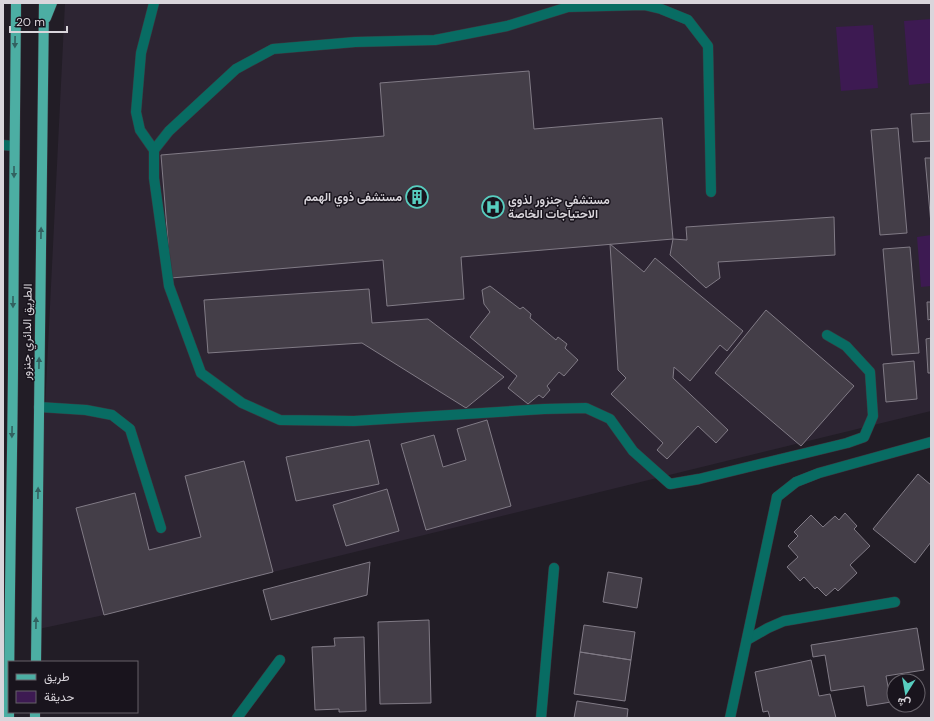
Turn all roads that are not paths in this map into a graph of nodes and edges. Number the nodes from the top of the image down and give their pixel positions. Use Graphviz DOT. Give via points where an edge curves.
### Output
graph roads {
  1 [pos="16,3"];
  2 [pos="44,3"];
  3 [pos="52,3"];
  4 [pos="154,3"];
  5 [pos="644,4"];
  6 [pos="568,5"];
  7 [pos="44,26"];
  8 [pos="3,144"];
  9 [pos="14,146"];
  10 [pos="154,150"];
  11 [pos="711,192"];
  12 [pos="827,335"];
  13 [pos="39,407"];
  14 [pos="931,442"];
  15 [pos="161,528"];
  16 [pos="554,568"];
  17 [pos="895,602"];
  18 [pos="747,640"];
  19 [pos="280,660"];
  20 [pos="9,661"];
  21 [pos="36,661"];
  22 [pos="237,718"];
  23 [pos="541,718"];
  24 [pos="730,718"];
  1 -- 9 [label="main road, الطريق الدائري جنزور, one-way"];
  2 -- 7 [label="main road, الطريق الدائري جنزور"];
  3 -- 7 [label="main road"];
  4 -- 10 [label="street" via="141,53 136,112 140,130"];
  5 -- 6 [label="street"];
  5 -- 11 [label="street" via="688,20 708,46"];
  6 -- 10 [label="street" via="507,26 435,40 356,42 273,49 236,69 169,131"];
  13 -- 7 [label="main road, الطريق الدائري جنزور, one-way"];
  8 -- 9 [label="street"];
  9 -- 20 [label="main road, الطريق الدائري جنزور, one-way"];
  10 -- 12 [label="street" via="154,178 169,286 201,373 242,403 280,420 354,421 586,408 610,419 633,451 670,484 864,437 873,416 870,372 846,346"];
  13 -- 15 [label="street" via="86,410 112,415 130,429"];
  21 -- 13 [label="main road, الطريق الدائري جنزور, one-way"];
  14 -- 18 [label="street" via="819,473 796,482 777,497"];
  16 -- 23 [label="street"];
  17 -- 18 [label="street" via="784,621"];
  18 -- 24 [label="street"];
  19 -- 22 [label="street"];
}
